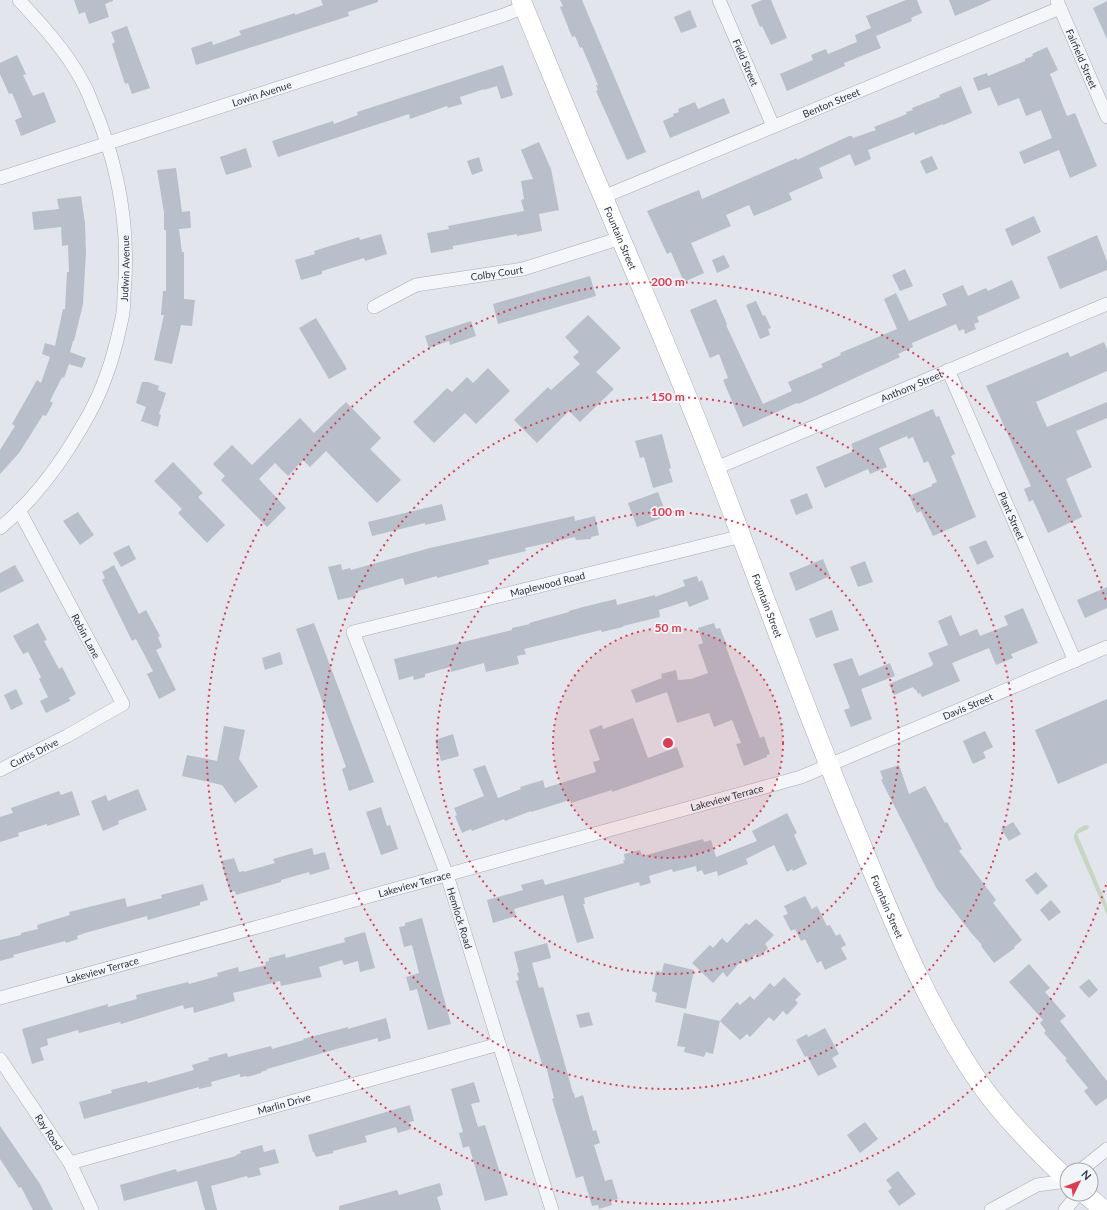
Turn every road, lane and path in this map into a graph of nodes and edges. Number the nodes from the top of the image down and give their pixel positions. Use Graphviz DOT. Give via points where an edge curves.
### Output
graph roads {
  1 [pos="19,0"];
  2 [pos="718,0"];
  3 [pos="522,3"];
  4 [pos="1059,4"];
  5 [pos="1107,117"];
  6 [pos="773,126"];
  7 [pos="108,144"];
  8 [pos="0,178"];
  9 [pos="603,197"];
  10 [pos="621,238"];
  11 [pos="1107,304"];
  12 [pos="374,308"];
  13 [pos="948,370"];
  14 [pos="716,468"];
  15 [pos="20,510"];
  16 [pos="0,528"];
  17 [pos="742,536"];
  18 [pos="353,632"];
  19 [pos="1107,647"];
  20 [pos="1075,661"];
  21 [pos="67,736"];
  22 [pos="828,766"];
  23 [pos="0,770"];
  24 [pos="447,874"];
  25 [pos="0,998"];
  26 [pos="499,1044"];
  27 [pos="0,1059"];
  28 [pos="1107,1149"];
  29 [pos="1091,1162"];
  30 [pos="70,1163"];
  31 [pos="1059,1173"];
  32 [pos="1059,1182"];
  33 [pos="1072,1202"];
  34 [pos="1094,1202"];
  35 [pos="92,1210"];
  36 [pos="552,1210"];
  37 [pos="991,1210"];
  38 [pos="1065,1210"];
  39 [pos="1104,1210"];
  1 -- 7 [label="street, Judwin Avenue" via="46,29 83,81"];
  2 -- 6 [label="street, Field Street"];
  3 -- 7 [label="street, Lowin Avenue" via="496,18"];
  3 -- 9 [label="main road, Fountain Street"];
  4 -- 5 [label="street, Fairfield Street"];
  4 -- 6 [label="street, Benton Street"];
  6 -- 9 [label="street, Benton Street"];
  7 -- 8 [label="street, Lowin Avenue"];
  7 -- 15 [label="street, Judwin Avenue" via="115,167 126,247 126,280 116,344 106,377 92,409 51,475"];
  9 -- 10 [label="main road, Fountain Street"];
  10 -- 12 [label="street, Colby Court" via="523,269 416,285"];
  10 -- 14 [label="main road, Fountain Street"];
  11 -- 13 [label="street, Anthony Street"];
  13 -- 14 [label="street, Anthony Street"];
  13 -- 20 [label="street, Plant Street"];
  14 -- 17 [label="main road, Fountain Street"];
  15 -- 16 [label="street, Judwin Avenue"];
  15 -- 21 [label="street, Robin Lane" via="123,704"];
  17 -- 18 [label="street, Maplewood Road"];
  17 -- 22 [label="main road, Fountain Street"];
  18 -- 24 [label="street, Hemlock Road"];
  19 -- 20 [label="street, Davis Street"];
  20 -- 22 [label="street, Davis Street"];
  21 -- 23 [label="street, Curtis Drive"];
  22 -- 24 [label="street, Lakeview Terrace" via="794,779"];
  22 -- 31 [label="main road, Fountain Street" via="903,944 932,1004 966,1062 999,1108"];
  24 -- 25 [label="street, Lakeview Terrace"];
  24 -- 26 [label="street, Hemlock Road"];
  26 -- 30 [label="street, Marlin Drive"];
  26 -- 36 [label="street, Hemlock Road"];
  27 -- 30 [label="street, Ray Road"];
  28 -- 29 [label="street"];
  30 -- 35 [label="street, Ray Road"];
  32 -- 37 [label="street" via="1038,1186"];
  33 -- 38 [label="street"];
  34 -- 39 [label="main road"];
}
